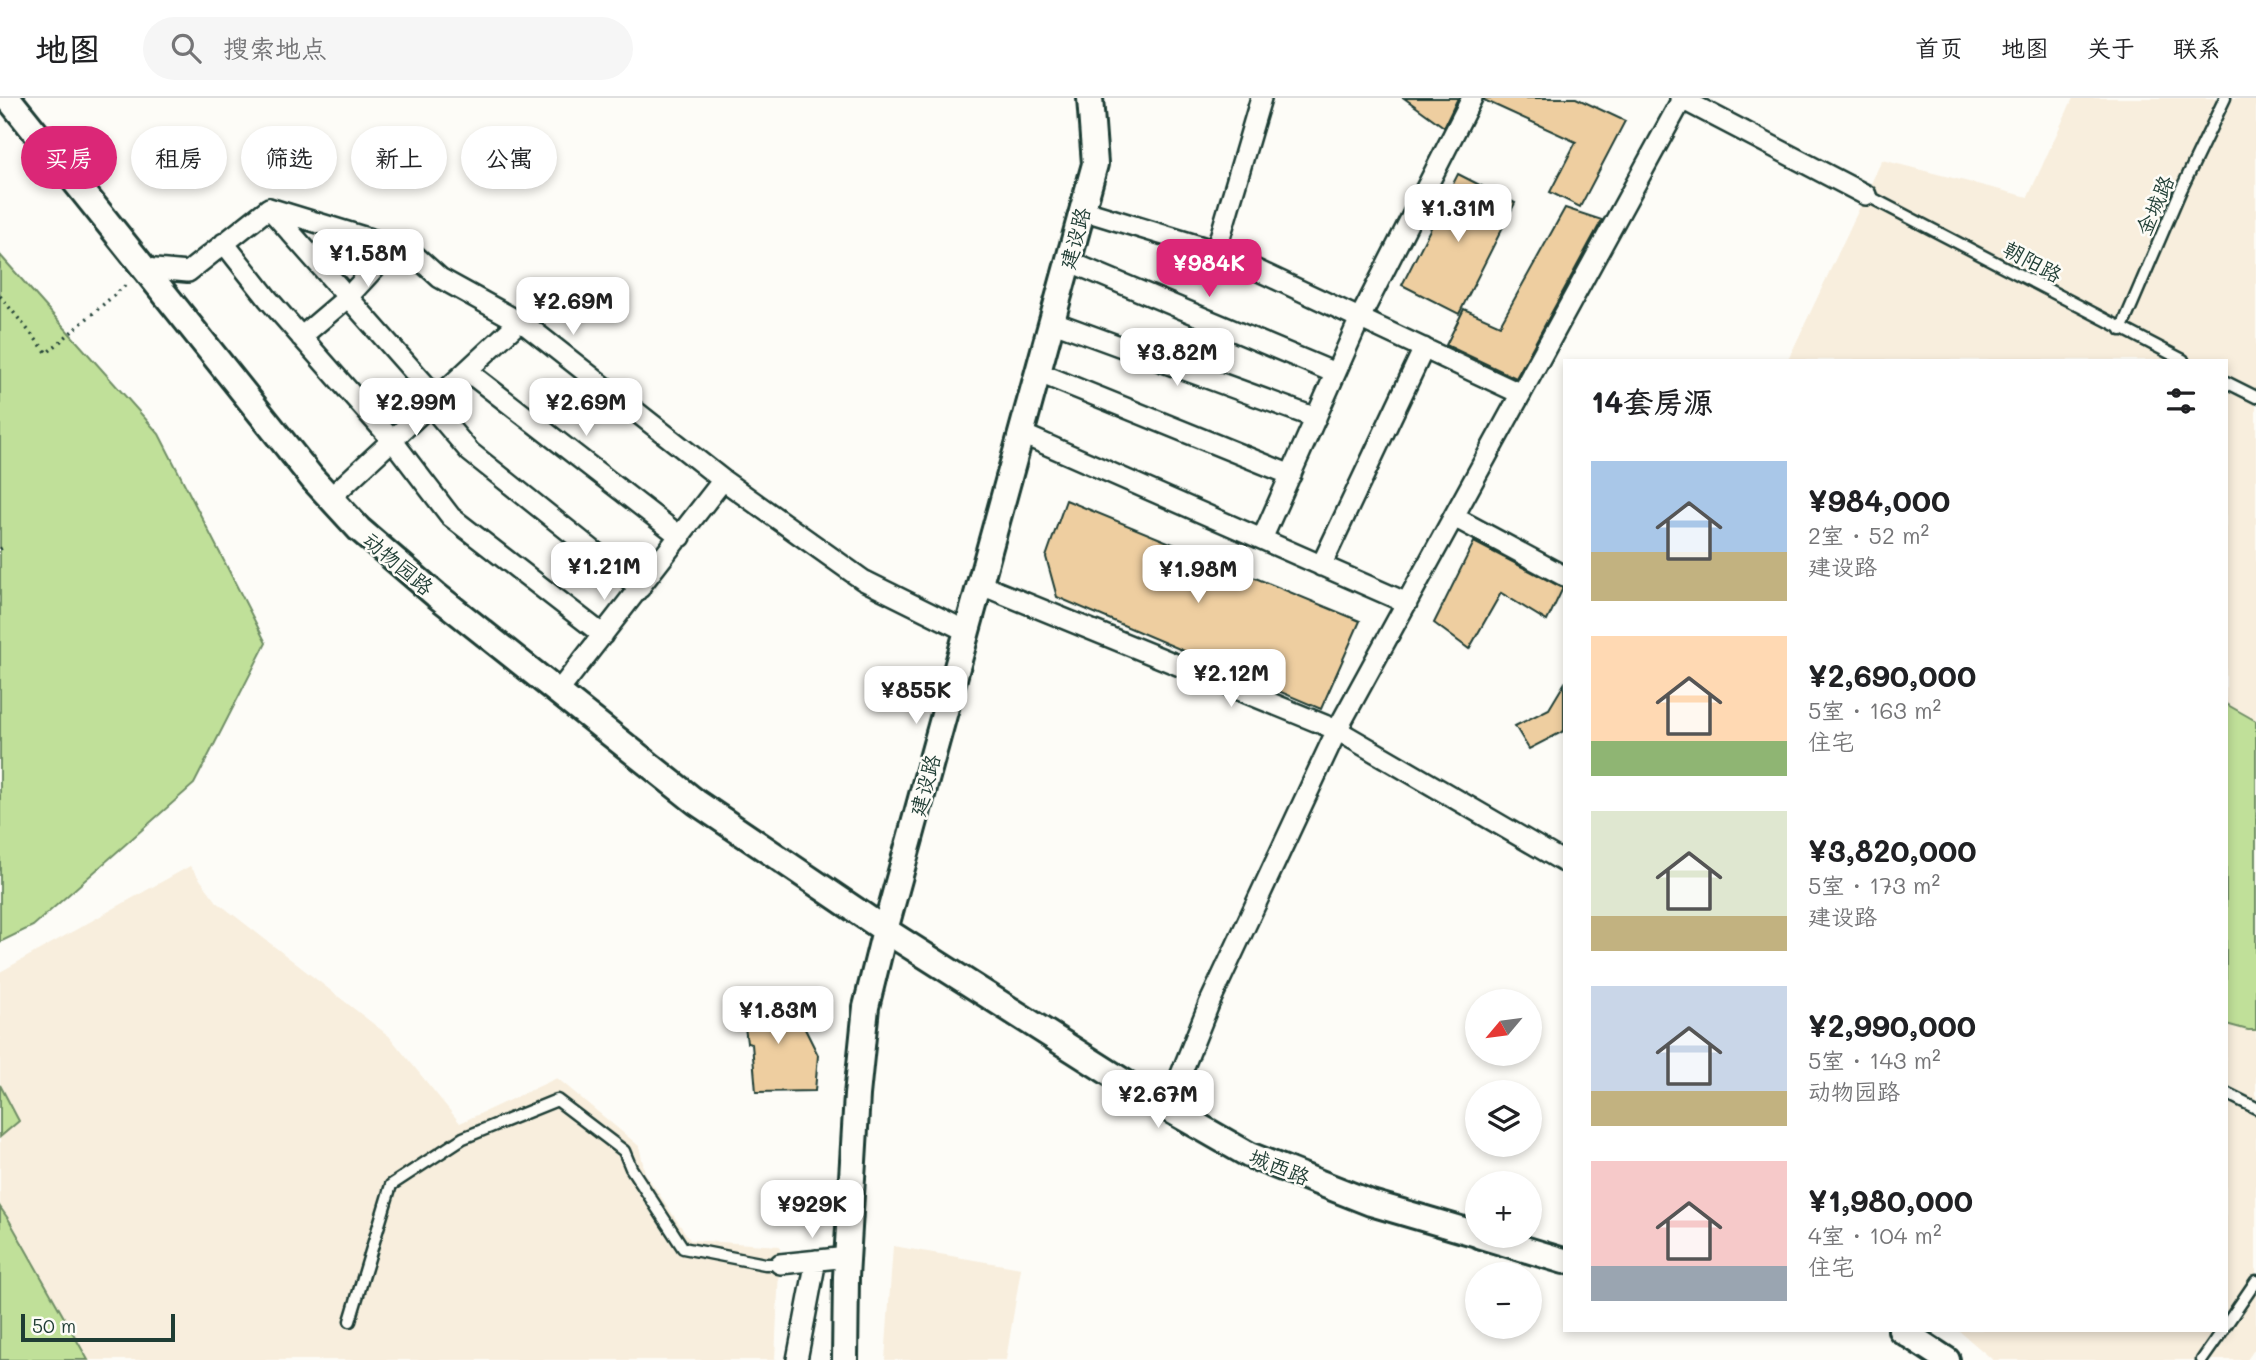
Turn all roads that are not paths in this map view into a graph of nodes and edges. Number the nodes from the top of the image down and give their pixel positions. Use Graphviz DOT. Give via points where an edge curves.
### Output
graph roads {
  1 [pos="8,98"];
  2 [pos="1090,98"];
  3 [pos="1261,98"];
  4 [pos="1472,98"];
  5 [pos="2225,98"];
  6 [pos="1681,99"];
  7 [pos="1866,195"];
  8 [pos="269,208"];
  9 [pos="1082,210"];
  10 [pos="224,243"];
  11 [pos="394,247"];
  12 [pos="1216,251"];
  13 [pos="1068,261"];
  14 [pos="144,268"];
  15 [pos="348,297"];
  16 [pos="1360,318"];
  17 [pos="1051,321"];
  18 [pos="519,322"];
  19 [pos="2121,330"];
  20 [pos="301,337"];
  21 [pos="1424,348"];
  22 [pos="2181,359"];
  23 [pos="467,371"];
  24 [pos="1037,372"];
  25 [pos="1335,373"];
  26 [pos="2228,383"];
  27 [pos="1521,394"];
  28 [pos="2256,397"];
  29 [pos="434,401"];
  30 [pos="1316,418"];
  31 [pos="1020,433"];
  32 [pos="392,440"];
  33 [pos="1291,475"];
  34 [pos="723,480"];
  35 [pos="330,498"];
  36 [pos="1454,517"];
  37 [pos="681,537"];
  38 [pos="1262,539"];
  39 [pos="1321,566"];
  40 [pos="1563,575"];
  41 [pos="979,584"];
  42 [pos="640,588"];
  43 [pos="1407,603"];
  44 [pos="966,631"];
  45 [pos="603,635"];
  46 [pos="558,692"];
  47 [pos="1338,730"];
  48 [pos="1563,861"];
  49 [pos="885,930"];
  50 [pos="2228,1094"];
  51 [pos="2256,1108"];
  52 [pos="1167,1109"];
  53 [pos="1465,1231"];
  54 [pos="1522,1248"];
  55 [pos="848,1257"];
  56 [pos="816,1260"];
  57 [pos="1563,1261"];
  58 [pos="780,1264"];
  59 [pos="2256,1281"];
  60 [pos="350,1321"];
  61 [pos="2228,1322"];
  62 [pos="1905,1332"];
  63 [pos="2222,1332"];
  64 [pos="797,1360"];
  65 [pos="845,1360"];
  66 [pos="1947,1360"];
  67 [pos="2202,1360"];
  1 -- 14 [label="street, 动物园路"];
  2 -- 9 [label="street, 建设路" via="1095,164"];
  3 -- 12 [label="street"];
  4 -- 16 [label="street"];
  5 -- 19 [label="lane, 金城路"];
  6 -- 7 [label="street"];
  6 -- 27 [label="street"];
  7 -- 19 [label="lane, 朝阳路"];
  8 -- 10 [label="street"];
  8 -- 11 [label="street"];
  8 -- 15 [label="street"];
  9 -- 12 [label="street"];
  9 -- 13 [label="street, 建设路"];
  10 -- 14 [label="street" via="188,272"];
  10 -- 20 [label="street"];
  11 -- 15 [label="street"];
  11 -- 18 [label="street" via="410,251 440,278"];
  12 -- 16 [label="street"];
  13 -- 17 [label="street, 建设路"];
  13 -- 25 [label="street"];
  14 -- 35 [label="street, 动物园路"];
  15 -- 20 [label="street"];
  15 -- 29 [label="street"];
  16 -- 21 [label="street"];
  16 -- 25 [label="street"];
  17 -- 24 [label="street, 建设路"];
  17 -- 30 [label="street"];
  18 -- 23 [label="street"];
  18 -- 34 [label="street"];
  19 -- 22 [label="lane, 朝阳路"];
  20 -- 32 [label="street"];
  21 -- 27 [label="street"];
  21 -- 39 [label="street"];
  23 -- 29 [label="street"];
  23 -- 37 [label="street"];
  24 -- 31 [label="street, 建设路"];
  24 -- 33 [label="street"];
  25 -- 30 [label="street"];
  26 -- 28 [label="lane"];
  27 -- 36 [label="street"];
  29 -- 32 [label="street"];
  29 -- 42 [label="street" via="470,452"];
  30 -- 33 [label="street"];
  31 -- 38 [label="street"];
  31 -- 41 [label="street, 建设路"];
  32 -- 35 [label="street"];
  32 -- 45 [label="street" via="451,517"];
  33 -- 38 [label="street"];
  34 -- 37 [label="street"];
  34 -- 44 [label="street" via="863,580"];
  35 -- 46 [label="street, 动物园路" via="388,554"];
  36 -- 40 [label="street"];
  36 -- 43 [label="street"];
  37 -- 42 [label="street"];
  38 -- 39 [label="street"];
  39 -- 43 [label="street"];
  41 -- 44 [label="street, 建设路"];
  41 -- 47 [label="street"];
  42 -- 45 [label="street"];
  43 -- 47 [label="street"];
  44 -- 49 [label="street, 建设路"];
  45 -- 46 [label="street"];
  46 -- 49 [label="street, 动物园路" via="696,802"];
  47 -- 48 [label="street"];
  47 -- 52 [label="street" via="1209,1004"];
  49 -- 52 [label="street, 城西路"];
  49 -- 55 [label="street, 建设路" via="866,1007"];
  50 -- 51 [label="lane"];
  52 -- 53 [label="street, 城西路" via="1249,1155 1371,1203"];
  54 -- 57 [label="street, 城西路"];
  55 -- 56 [label="street"];
  55 -- 65 [label="street, 建设路"];
  56 -- 58 [label="street"];
  56 -- 64 [label="street"];
  58 -- 60 [label="lane" via="683,1248 624,1151 556,1100 463,1138 391,1185"];
  59 -- 61 [label="lane"];
  62 -- 66 [label="street"];
  63 -- 67 [label="lane"];
}
